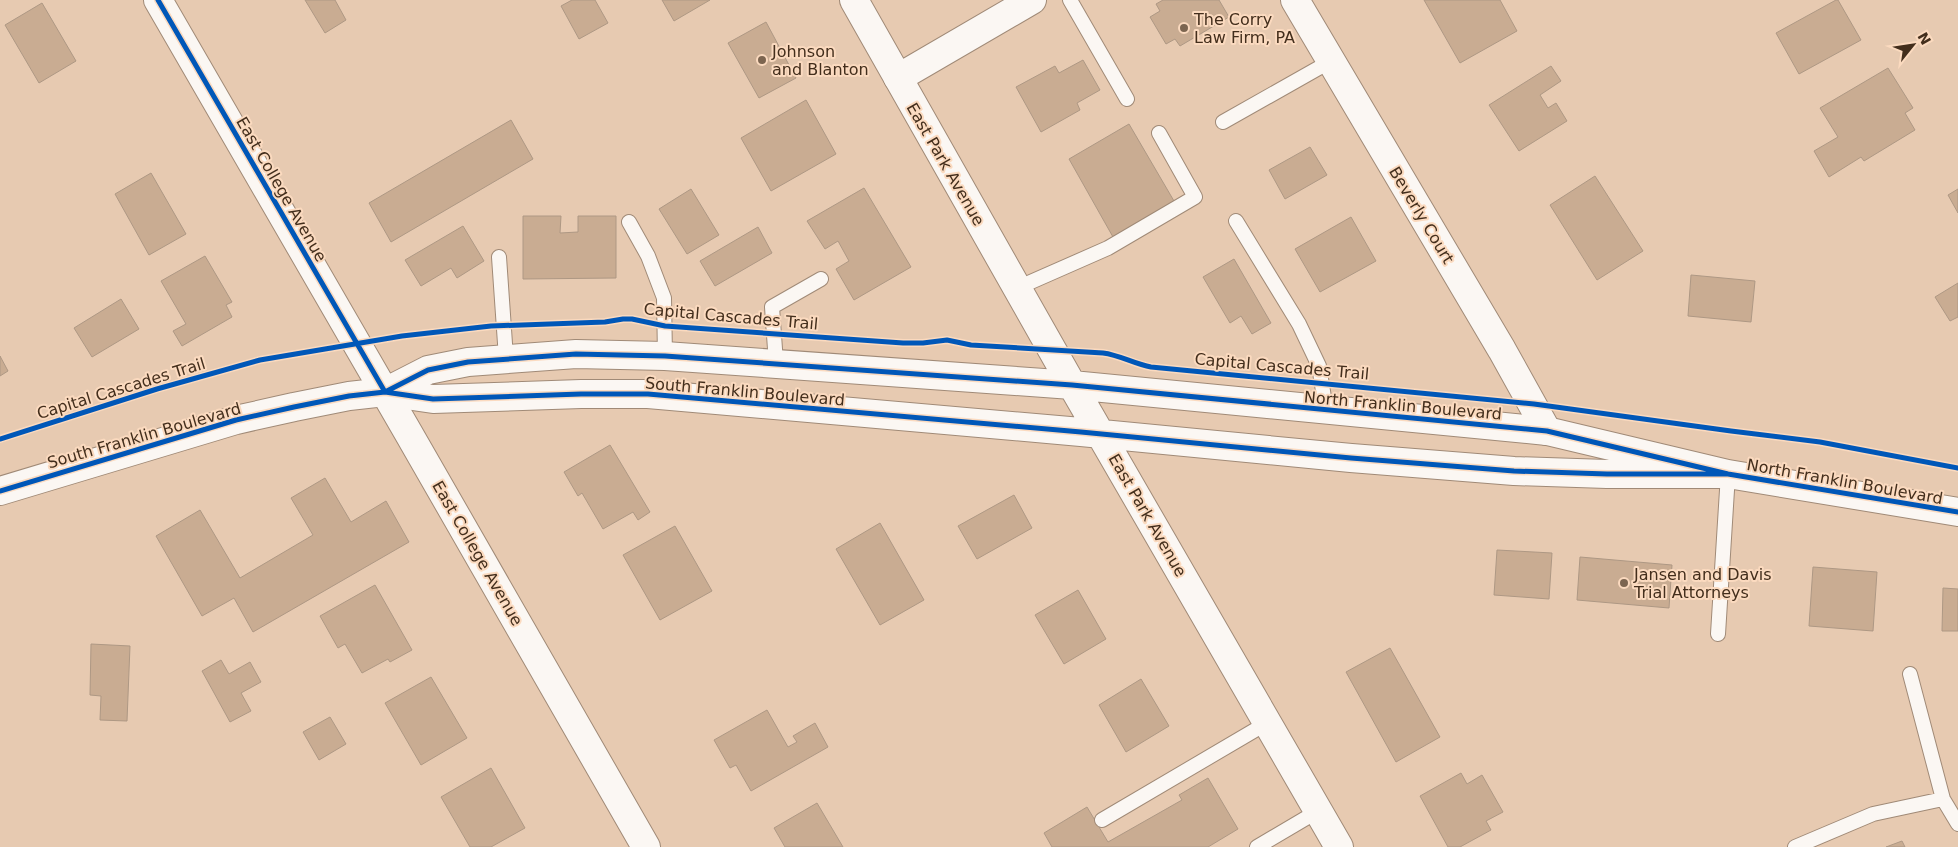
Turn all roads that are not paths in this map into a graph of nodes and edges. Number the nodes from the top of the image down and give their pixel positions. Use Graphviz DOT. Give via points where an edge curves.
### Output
graph roads {
  1 [pos="158,0"];
  2 [pos="854,0"];
  3 [pos="1032,0"];
  4 [pos="1070,0"];
  5 [pos="1295,0"];
  6 [pos="1331,61"];
  7 [pos="898,78"];
  8 [pos="1127,99"];
  9 [pos="1223,122"];
  10 [pos="1159,134"];
  11 [pos="1236,221"];
  12 [pos="629,222"];
  13 [pos="500,257"];
  14 [pos="821,279"];
  15 [pos="1017,288"];
  16 [pos="666,356"];
  17 [pos="506,358"];
  18 [pos="776,363"];
  19 [pos="1072,385"];
  20 [pos="385,392"];
  21 [pos="1326,410"];
  22 [pos="1547,431"];
  23 [pos="1102,434"];
  24 [pos="1728,474"];
  25 [pos="0,491"];
  26 [pos="1958,512"];
  27 [pos="1718,634"];
  28 [pos="1910,674"];
  29 [pos="1267,723"];
  30 [pos="1943,799"];
  31 [pos="1318,811"];
  32 [pos="1102,820"];
  33 [pos="1958,824"];
  34 [pos="646,847"];
  35 [pos="1257,847"];
  36 [pos="1339,847"];
  37 [pos="1795,847"];
  1 -- 20 [label="street, East College Avenue"];
  2 -- 7 [label="street, East Park Avenue"];
  3 -- 7 [label="street"];
  4 -- 8 [label="lane"];
  5 -- 6 [label="street, Beverly Court"];
  6 -- 9 [label="lane"];
  6 -- 22 [label="street, Beverly Court"];
  7 -- 15 [label="street, East Park Avenue"];
  10 -- 15 [label="lane" via="1195,197 1108,248"];
  11 -- 21 [label="lane" via="1299,324 1319,366"];
  12 -- 16 [label="lane" via="648,256 664,298"];
  13 -- 17 [label="lane"];
  14 -- 18 [label="lane" via="772,307"];
  15 -- 19 [label="street, East Park Avenue"];
  16 -- 17 [label="street, South Franklin Boulevard" via="576,354"];
  16 -- 18 [label="street, South Franklin Boulevard"];
  17 -- 20 [label="street, South Franklin Boulevard" via="428,370"];
  18 -- 19 [label="street, South Franklin Boulevard"];
  19 -- 21 [label="street, North Franklin Boulevard"];
  19 -- 23 [label="street, East Park Avenue"];
  20 -- 23 [label="street, South Franklin Boulevard" via="433,399 648,394"];
  20 -- 25 [label="street, South Franklin Boulevard" via="294,406 236,420"];
  20 -- 34 [label="street, East College Avenue"];
  21 -- 22 [label="street, North Franklin Boulevard"];
  22 -- 24 [label="street, North Franklin Boulevard"];
  23 -- 24 [label="street, North Franklin Boulevard" via="1514,471"];
  23 -- 29 [label="street, East Park Avenue"];
  24 -- 26 [label="street, North Franklin Boulevard"];
  24 -- 27 [label="lane"];
  28 -- 30 [label="lane"];
  29 -- 31 [label="street, East Park Avenue"];
  29 -- 32 [label="lane"];
  30 -- 33 [label="lane"];
  30 -- 37 [label="lane" via="1873,814"];
  31 -- 35 [label="lane"];
  31 -- 36 [label="street, East Park Avenue"];
}
